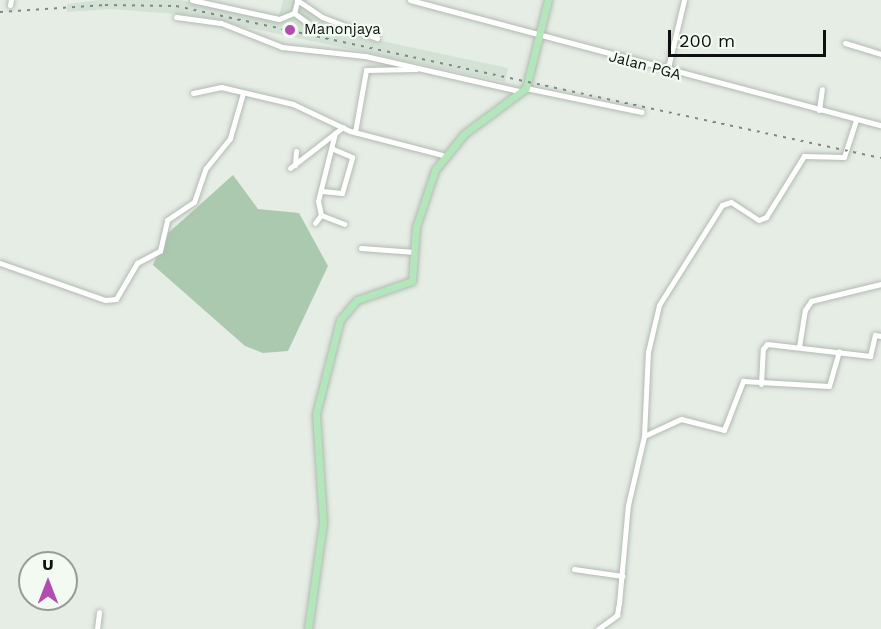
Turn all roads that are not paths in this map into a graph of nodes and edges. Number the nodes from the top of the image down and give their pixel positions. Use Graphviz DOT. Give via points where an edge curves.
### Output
graph roads {
  1 [pos="192,0"];
  2 [pos="410,0"];
  3 [pos="548,0"];
  4 [pos="684,0"];
  5 [pos="297,1"];
  6 [pos="294,13"];
  7 [pos="176,17"];
  8 [pos="308,23"];
  9 [pos="377,38"];
  10 [pos="540,38"];
  11 [pos="845,43"];
  12 [pos="881,54"];
  13 [pos="421,69"];
  14 [pos="667,72"];
  15 [pos="822,89"];
  16 [pos="523,90"];
  17 [pos="193,93"];
  18 [pos="243,93"];
  19 [pos="819,110"];
  20 [pos="642,112"];
  21 [pos="856,120"];
  22 [pos="881,125"];
  23 [pos="343,127"];
  24 [pos="355,132"];
  25 [pos="335,133"];
  26 [pos="333,149"];
  27 [pos="296,151"];
  28 [pos="442,155"];
  29 [pos="322,191"];
  30 [pos="321,215"];
  31 [pos="315,223"];
  32 [pos="344,224"];
  33 [pos="361,248"];
  34 [pos="415,252"];
  35 [pos="0,262"];
  36 [pos="881,284"];
  37 [pos="881,336"];
  38 [pos="799,347"];
  39 [pos="839,351"];
  40 [pos="762,384"];
  41 [pos="644,436"];
  42 [pos="574,569"];
  43 [pos="623,576"];
  44 [pos="99,612"];
  45 [pos="97,629"];
  46 [pos="308,629"];
  47 [pos="598,629"];
  1 -- 6 [label="street" via="275,18"];
  2 -- 10 [label="street, Jalan PGA"];
  3 -- 10 [label="main road"];
  4 -- 14 [label="street"];
  5 -- 6 [label="street"];
  5 -- 9 [label="street"];
  6 -- 8 [label="street"];
  7 -- 13 [label="street" via="221,23 282,47 364,56"];
  10 -- 14 [label="street, Jalan PGA"];
  10 -- 16 [label="main road"];
  11 -- 12 [label="street"];
  13 -- 16 [label="street"];
  13 -- 24 [label="street" via="366,70"];
  14 -- 19 [label="street, Jalan PGA"];
  15 -- 19 [label="street"];
  16 -- 20 [label="street"];
  16 -- 28 [label="main road"];
  17 -- 18 [label="street" via="219,87"];
  18 -- 23 [label="street" via="307,108"];
  18 -- 35 [label="street" via="230,138 206,168 194,202 167,220 159,251 137,263 116,299 105,300"];
  19 -- 21 [label="street, Jalan PGA"];
  21 -- 22 [label="street, Jalan PGA"];
  21 -- 41 [label="street" via="844,157 804,156 766,217 759,220 731,202 722,205 659,305 648,352"];
  23 -- 24 [label="street"];
  23 -- 25 [label="street"];
  24 -- 28 [label="street"];
  25 -- 26 [label="street"];
  25 -- 27 [label="street" via="292,167"];
  26 -- 29 [label="street"];
  26 -- 29 [label="street" via="352,157 342,193"];
  28 -- 34 [label="main road" via="422,205"];
  29 -- 30 [label="street"];
  30 -- 31 [label="street"];
  30 -- 32 [label="street"];
  33 -- 34 [label="street"];
  34 -- 46 [label="main road" via="412,281 350,304 340,320 316,414 324,511"];
  36 -- 38 [label="street" via="811,302 805,310"];
  37 -- 39 [label="street" via="875,335 870,356"];
  38 -- 39 [label="street"];
  38 -- 40 [label="street" via="765,345"];
  39 -- 40 [label="street" via="829,387"];
  40 -- 41 [label="street" via="740,383 724,429 681,419"];
  41 -- 43 [label="street" via="628,505"];
  42 -- 43 [label="street"];
  43 -- 47 [label="street" via="617,615"];
  44 -- 45 [label="street"];
}
